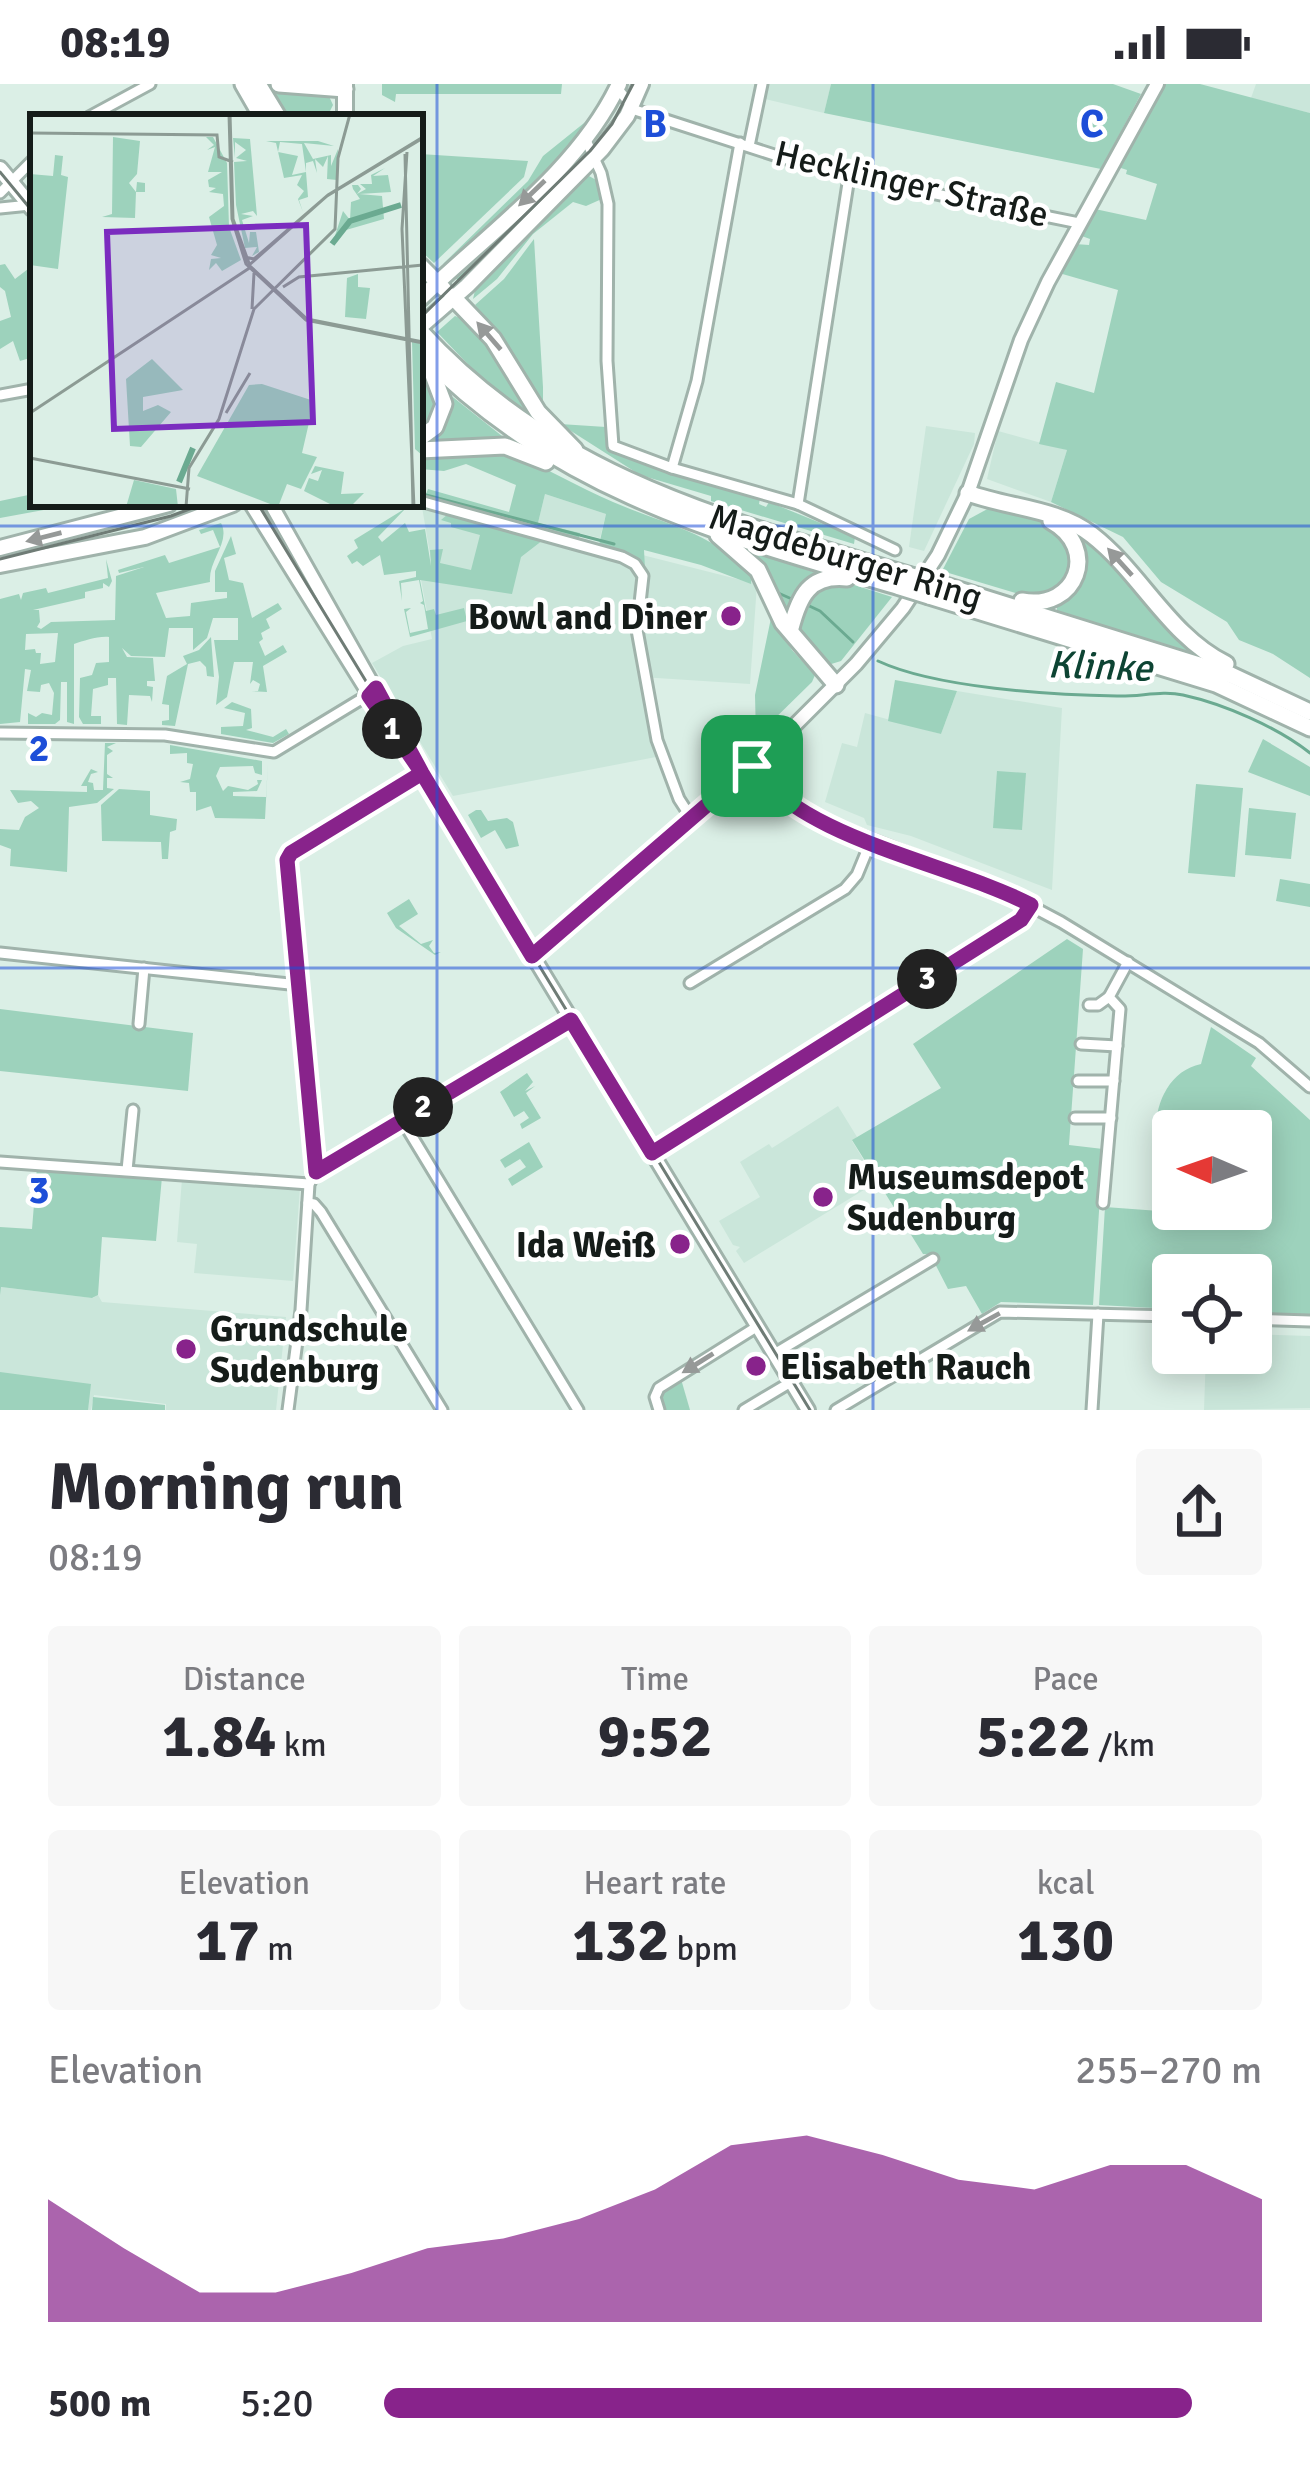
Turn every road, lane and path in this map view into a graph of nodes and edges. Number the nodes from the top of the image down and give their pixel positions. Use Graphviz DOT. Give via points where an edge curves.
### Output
graph roads {
  1 [pos="150,84"];
  2 [pos="243,84"];
  3 [pos="258,84"];
  4 [pos="280,84"];
  5 [pos="641,84"];
  6 [pos="762,84"];
  7 [pos="1157,84"];
  8 [pos="345,86"];
  9 [pos="618,86"];
  10 [pos="631,108"];
  11 [pos="94,114"];
  12 [pos="260,114"];
  13 [pos="276,114"];
  14 [pos="585,139"];
  15 [pos="744,144"];
  16 [pos="593,158"];
  17 [pos="30,163"];
  18 [pos="0,169"];
  19 [pos="849,177"];
  20 [pos="6,188"];
  21 [pos="30,207"];
  22 [pos="0,208"];
  23 [pos="1078,223"];
  24 [pos="423,269"];
  25 [pos="437,282"];
  26 [pos="423,296"];
  27 [pos="452,296"];
  28 [pos="423,341"];
  29 [pos="30,390"];
  30 [pos="0,395"];
  31 [pos="423,436"];
  32 [pos="423,450"];
  33 [pos="579,458"];
  34 [pos="672,468"];
  35 [pos="590,479"];
  36 [pos="968,493"];
  37 [pos="423,502"];
  38 [pos="798,504"];
  39 [pos="158,507"];
  40 [pos="225,507"];
  41 [pos="252,507"];
  42 [pos="274,507"];
  43 [pos="1033,512"];
  44 [pos="711,530"];
  45 [pos="0,548"];
  46 [pos="895,550"];
  47 [pos="0,565"];
  48 [pos="862,576"];
  49 [pos="904,581"];
  50 [pos="933,590"];
  51 [pos="993,601"];
  52 [pos="793,624"];
  53 [pos="1252,683"];
  54 [pos="836,685"];
  55 [pos="372,692"];
  56 [pos="1310,712"];
  57 [pos="1310,728"];
  58 [pos="0,733"];
  59 [pos="752,766"];
  60 [pos="422,773"];
  61 [pos="692,819"];
  62 [pos="872,841"];
  63 [pos="1031,905"];
  64 [pos="0,952"];
  65 [pos="532,956"];
  66 [pos="1129,962"];
  67 [pos="144,968"];
  68 [pos="690,983"];
  69 [pos="299,985"];
  70 [pos="1109,998"];
  71 [pos="1089,1005"];
  72 [pos="571,1020"];
  73 [pos="139,1024"];
  74 [pos="1081,1044"];
  75 [pos="1117,1046"];
  76 [pos="1078,1081"];
  77 [pos="1114,1081"];
  78 [pos="1310,1087"];
  79 [pos="134,1110"];
  80 [pos="1076,1118"];
  81 [pos="1111,1118"];
  82 [pos="402,1120"];
  83 [pos="652,1153"];
  84 [pos="0,1162"];
  85 [pos="127,1170"];
  86 [pos="316,1172"];
  87 [pos="308,1184"];
  88 [pos="308,1203"];
  89 [pos="1102,1203"];
  90 [pos="933,1259"];
  91 [pos="1098,1314"];
  92 [pos="1152,1315"];
  93 [pos="1272,1320"];
  94 [pos="1310,1321"];
  95 [pos="758,1326"];
  96 [pos="774,1354"];
  97 [pos="791,1382"];
  98 [pos="288,1410"];
  99 [pos="442,1410"];
  100 [pos="578,1410"];
  101 [pos="659,1410"];
  102 [pos="744,1410"];
  103 [pos="808,1410"];
  104 [pos="836,1410"];
  105 [pos="1092,1410"];
  1 -- 11 [label="street"];
  2 -- 12 [label="highway"];
  3 -- 13 [label="highway"];
  4 -- 8 [label="highway"];
  5 -- 10 [label="main road"];
  6 -- 15 [label="street"];
  7 -- 23 [label="street"];
  9 -- 10 [label="street"];
  9 -- 14 [label="main road"];
  10 -- 15 [label="street, Hecklinger Straße"];
  10 -- 16 [label="main road"];
  14 -- 16 [label="street"];
  14 -- 25 [label="main road, one-way"];
  15 -- 19 [label="street, Hecklinger Straße"];
  15 -- 34 [label="street"];
  16 -- 27 [label="main road"];
  16 -- 34 [label="street" via="608,204 610,441"];
  17 -- 20 [label="street"];
  18 -- 20 [label="main road"];
  19 -- 23 [label="street, Hecklinger Straße"];
  19 -- 38 [label="street"];
  21 -- 22 [label="street"];
  23 -- 36 [label="street" via="1029,321"];
  24 -- 25 [label="main road"];
  25 -- 26 [label="main road"];
  25 -- 27 [label="main road"];
  27 -- 28 [label="main road"];
  33 -- 27 [label="highway, one-way"];
  28 -- 31 [label="highway" via="444,404"];
  28 -- 33 [label="highway, Magdeburger Ring"];
  28 -- 35 [label="highway, Magdeburger Ring" via="502,423"];
  29 -- 30 [label="street"];
  32 -- 35 [label="highway" via="505,446"];
  33 -- 49 [label="highway, Magdeburger Ring" via="692,508"];
  34 -- 38 [label="street"];
  35 -- 44 [label="highway, Magdeburger Ring"];
  36 -- 43 [label="highway"];
  36 -- 54 [label="street" via="928,572"];
  37 -- 61 [label="street" via="638,567 638,630 659,751"];
  38 -- 46 [label="street"];
  39 -- 45 [label="main road, one-way"];
  40 -- 47 [label="main road" via="145,537"];
  41 -- 55 [label="street"];
  42 -- 55 [label="street"];
  43 -- 51 [label="highway" via="1071,537 1074,579 1046,602"];
  53 -- 43 [label="highway, one-way" via="1197,646 1096,538 1061,517"];
  44 -- 48 [label="highway, Magdeburger Ring"];
  44 -- 52 [label="highway" via="753,564 783,623"];
  48 -- 49 [label="highway, Magdeburger Ring"];
  48 -- 52 [label="highway" via="809,586"];
  49 -- 50 [label="highway, Magdeburger Ring, bridge"];
  50 -- 51 [label="highway, Magdeburger Ring"];
  50 -- 57 [label="highway, Magdeburger Ring" via="1205,680"];
  51 -- 53 [label="highway, Magdeburger Ring"];
  52 -- 54 [label="highway" via="799,644"];
  53 -- 56 [label="highway, Magdeburger Ring"];
  54 -- 59 [label="street"];
  55 -- 58 [label="street" via="274,752 165,735"];
  55 -- 60 [label="street"];
  59 -- 61 [label="street"];
  59 -- 62 [label="street" via="799,811"];
  60 -- 65 [label="street"];
  60 -- 69 [label="street" via="288,857"];
  61 -- 65 [label="street"];
  62 -- 63 [label="street"];
  62 -- 68 [label="street" via="845,889"];
  63 -- 66 [label="street"];
  63 -- 83 [label="street" via="1021,920"];
  64 -- 67 [label="street"];
  65 -- 72 [label="street"];
  66 -- 70 [label="street"];
  66 -- 78 [label="street" via="1259,1042"];
  67 -- 69 [label="street"];
  67 -- 73 [label="street"];
  69 -- 86 [label="street"];
  70 -- 71 [label="street"];
  70 -- 75 [label="street" via="1120,1009"];
  72 -- 82 [label="street"];
  72 -- 83 [label="street"];
  74 -- 75 [label="street"];
  75 -- 77 [label="street"];
  76 -- 77 [label="street"];
  77 -- 81 [label="street"];
  79 -- 85 [label="street"];
  80 -- 81 [label="street"];
  81 -- 89 [label="street"];
  82 -- 86 [label="street"];
  82 -- 100 [label="street"];
  83 -- 95 [label="street"];
  84 -- 85 [label="street"];
  85 -- 87 [label="street"];
  86 -- 87 [label="street"];
  87 -- 88 [label="street"];
  88 -- 98 [label="street"];
  88 -- 99 [label="street" via="321,1212"];
  90 -- 96 [label="street"];
  91 -- 92 [label="street"];
  91 -- 104 [label="street, one-way" via="1000,1312"];
  91 -- 105 [label="street"];
  93 -- 94 [label="street"];
  95 -- 96 [label="street"];
  95 -- 101 [label="street, one-way" via="658,1388"];
  96 -- 97 [label="street"];
  97 -- 102 [label="street"];
  97 -- 103 [label="street"];
}
